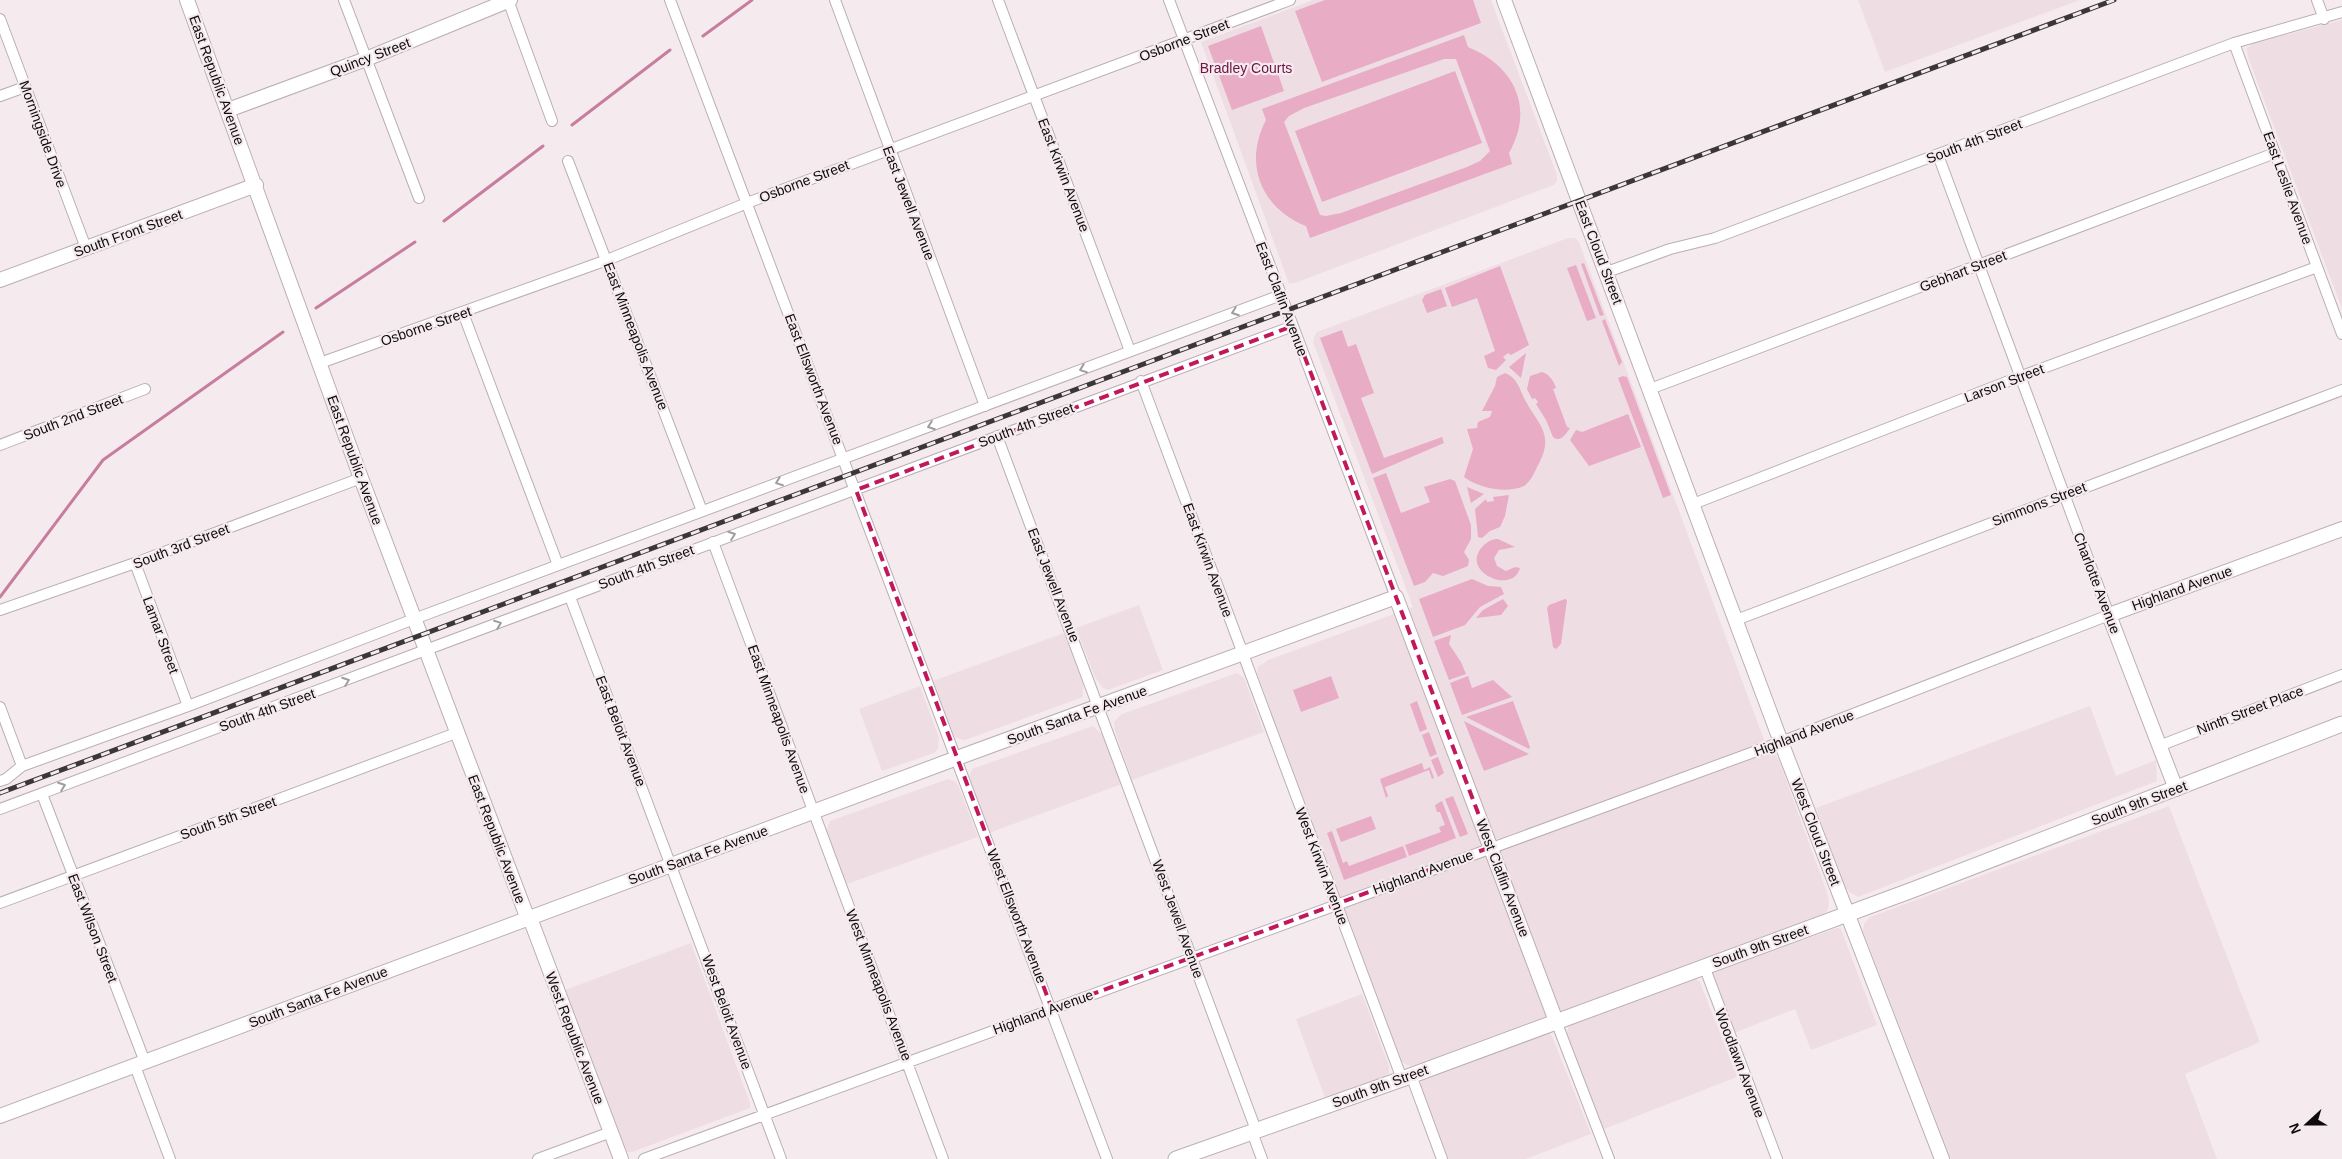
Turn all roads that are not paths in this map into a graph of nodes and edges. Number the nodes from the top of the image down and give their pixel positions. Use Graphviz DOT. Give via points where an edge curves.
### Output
graph roads {
  1 [pos="187,0"];
  2 [pos="344,0"];
  3 [pos="509,0"];
  4 [pos="670,0"];
  5 [pos="834,0"];
  6 [pos="998,0"];
  7 [pos="1169,0"];
  8 [pos="1290,0"];
  9 [pos="1504,0"];
  10 [pos="2317,0"];
  11 [pos="2342,12"];
  12 [pos="0,19"];
  13 [pos="2324,19"];
  14 [pos="1184,40"];
  15 [pos="2234,43"];
  16 [pos="366,59"];
  17 [pos="25,87"];
  18 [pos="0,96"];
  19 [pos="1034,97"];
  20 [pos="228,110"];
  21 [pos="552,121"];
  22 [pos="889,149"];
  23 [pos="2275,153"];
  24 [pos="1938,155"];
  25 [pos="568,161"];
  26 [pos="256,185"];
  27 [pos="418,198"];
  28 [pos="747,203"];
  29 [pos="86,248"];
  30 [pos="607,260"];
  31 [pos="1978,265"];
  32 [pos="2317,267"];
  33 [pos="1607,272"];
  34 [pos="0,280"];
  35 [pos="1281,295"];
  36 [pos="462,313"];
  37 [pos="1293,326"];
  38 [pos="2342,334"];
  39 [pos="1130,351"];
  40 [pos="320,363"];
  41 [pos="2019,377"];
  42 [pos="1141,382"];
  43 [pos="145,389"];
  44 [pos="1650,389"];
  45 [pos="2342,390"];
  46 [pos="986,406"];
  47 [pos="997,436"];
  48 [pos="0,446"];
  49 [pos="844,458"];
  50 [pos="361,478"];
  51 [pos="856,490"];
  52 [pos="2063,495"];
  53 [pos="1693,504"];
  54 [pos="702,511"];
  55 [pos="2342,529"];
  56 [pos="713,542"];
  57 [pos="135,563"];
  58 [pos="558,565"];
  59 [pos="570,597"];
  60 [pos="1396,597"];
  61 [pos="0,610"];
  62 [pos="2109,615"];
  63 [pos="414,619"];
  64 [pos="1736,620"];
  65 [pos="426,651"];
  66 [pos="1243,655"];
  67 [pos="2342,675"];
  68 [pos="188,706"];
  69 [pos="1100,706"];
  70 [pos="0,707"];
  71 [pos="2342,724"];
  72 [pos="456,733"];
  73 [pos="1781,742"];
  74 [pos="2159,746"];
  75 [pos="957,758"];
  76 [pos="22,766"];
  77 [pos="0,781"];
  78 [pos="2176,789"];
  79 [pos="42,794"];
  80 [pos="0,809"];
  81 [pos="814,812"];
  82 [pos="1491,847"];
  83 [pos="672,865"];
  84 [pos="73,875"];
  85 [pos="0,903"];
  86 [pos="1336,904"];
  87 [pos="1848,913"];
  88 [pos="530,918"];
  89 [pos="1192,958"];
  90 [pos="1704,966"];
  91 [pos="1052,1009"];
  92 [pos="1556,1021"];
  93 [pos="907,1062"];
  94 [pos="140,1064"];
  95 [pos="1406,1077"];
  96 [pos="765,1114"];
  97 [pos="0,1116"];
  98 [pos="1254,1131"];
  99 [pos="611,1132"];
  100 [pos="170,1159"];
  101 [pos="538,1159"];
  102 [pos="620,1159"];
  103 [pos="644,1159"];
  104 [pos="781,1159"];
  105 [pos="943,1159"];
  106 [pos="1107,1159"];
  107 [pos="1176,1159"];
  108 [pos="1262,1159"];
  109 [pos="1442,1159"];
  110 [pos="1609,1159"];
  111 [pos="1777,1159"];
  112 [pos="1942,1159"];
  1 -- 20 [label="main road, East Republic Avenue"];
  2 -- 16 [label="street"];
  3 -- 16 [label="main road, Quincy Street"];
  3 -- 21 [label="street"];
  4 -- 28 [label="street, East Ellsworth Avenue"];
  5 -- 22 [label="street, East Jewell Avenue"];
  6 -- 19 [label="street, East Kirwin Avenue"];
  7 -- 14 [label="street, East Claflin Avenue"];
  8 -- 14 [label="street, Osborne Street"];
  9 -- 33 [label="main road, East Cloud Street"];
  10 -- 13 [label="street"];
  11 -- 13 [label="street, South 4th Street"];
  12 -- 17 [label="street, Morningside Drive"];
  13 -- 15 [label="street, South 4th Street"];
  14 -- 19 [label="street, Osborne Street"];
  14 -- 35 [label="street, East Claflin Avenue"];
  15 -- 23 [label="street, East Leslie Avenue"];
  15 -- 24 [label="street, South 4th Street"];
  16 -- 20 [label="main road, Quincy Street"];
  16 -- 27 [label="street"];
  17 -- 18 [label="street"];
  17 -- 29 [label="street, Morningside Drive"];
  19 -- 22 [label="street, Osborne Street"];
  19 -- 39 [label="street, East Kirwin Avenue"];
  20 -- 26 [label="main road, East Republic Avenue"];
  22 -- 28 [label="street, Osborne Street"];
  22 -- 46 [label="street, East Jewell Avenue"];
  23 -- 31 [label="street, Gebhart Street"];
  23 -- 32 [label="street, East Leslie Avenue"];
  24 -- 31 [label="street, Charlotte Avenue"];
  24 -- 33 [label="street, South 4th Street" via="1716,238 1670,249"];
  25 -- 30 [label="street, East Minneapolis Avenue"];
  26 -- 29 [label="main road, South Front Street"];
  26 -- 40 [label="main road, East Republic Avenue"];
  28 -- 30 [label="street, Osborne Street"];
  28 -- 49 [label="street, East Ellsworth Avenue"];
  29 -- 34 [label="main road, South Front Street"];
  30 -- 36 [label="street, Osborne Street"];
  30 -- 54 [label="street, East Minneapolis Avenue"];
  31 -- 41 [label="street, Charlotte Avenue"];
  31 -- 44 [label="street, Gebhart Street"];
  32 -- 38 [label="street, East Leslie Avenue"];
  32 -- 41 [label="street, Larson Street"];
  33 -- 44 [label="main road, East Cloud Street"];
  35 -- 37 [label="street, East Claflin Avenue"];
  35 -- 39 [label="street, one-way"];
  36 -- 40 [label="street, Osborne Street"];
  36 -- 58 [label="street"];
  37 -- 42 [label="street, South 4th Street"];
  37 -- 60 [label="street, East Claflin Avenue"];
  39 -- 46 [label="street, one-way"];
  40 -- 50 [label="main road, East Republic Avenue"];
  41 -- 52 [label="street, Charlotte Avenue"];
  41 -- 53 [label="street, Larson Street"];
  42 -- 47 [label="street, South 4th Street"];
  42 -- 66 [label="street, East Kirwin Avenue"];
  43 -- 48 [label="street, South 2nd Street"];
  44 -- 53 [label="main road, East Cloud Street"];
  45 -- 52 [label="street, Simmons Street"];
  46 -- 49 [label="street, one-way"];
  47 -- 51 [label="street, South 4th Street"];
  47 -- 69 [label="street, East Jewell Avenue"];
  49 -- 51 [label="street, East Ellsworth Avenue"];
  49 -- 54 [label="street, one-way"];
  50 -- 57 [label="street, South 3rd Street"];
  50 -- 63 [label="main road, East Republic Avenue"];
  56 -- 51 [label="street, South 4th Street, one-way"];
  51 -- 75 [label="street, East Ellsworth Avenue"];
  52 -- 62 [label="street, Charlotte Avenue"];
  52 -- 64 [label="street, Simmons Street"];
  53 -- 64 [label="main road, West Cloud Street"];
  54 -- 58 [label="street"];
  55 -- 62 [label="main road, Highland Avenue"];
  56 -- 59 [label="street, South 4th Street"];
  56 -- 81 [label="street, East Minneapolis Avenue"];
  57 -- 61 [label="street, South 3rd Street"];
  57 -- 68 [label="street, Lamar Street"];
  58 -- 63 [label="street"];
  65 -- 59 [label="street, South 4th Street, one-way"];
  59 -- 83 [label="street, East Beloit Avenue"];
  60 -- 66 [label="main road, South Santa Fe Avenue"];
  60 -- 82 [label="main road, West Claflin Avenue"];
  62 -- 73 [label="street, Highland Avenue"];
  62 -- 74 [label="main road, Charlotte Avenue"];
  63 -- 65 [label="main road, East Republic Avenue"];
  63 -- 68 [label="street"];
  64 -- 73 [label="main road, West Cloud Street"];
  65 -- 72 [label="main road, East Republic Avenue"];
  79 -- 65 [label="street, South 4th Street, one-way"];
  66 -- 69 [label="main road, South Santa Fe Avenue"];
  66 -- 86 [label="street, West Kirwin Avenue"];
  67 -- 74 [label="street, Ninth Street Place"];
  68 -- 76 [label="street"];
  69 -- 75 [label="main road, South Santa Fe Avenue"];
  69 -- 89 [label="street, West Jewell Avenue"];
  70 -- 76 [label="street"];
  71 -- 78 [label="main road, South 9th Street"];
  72 -- 84 [label="street, South 5th Street"];
  72 -- 88 [label="main road, East Republic Avenue"];
  73 -- 82 [label="street, Highland Avenue"];
  73 -- 87 [label="main road, West Cloud Street"];
  74 -- 78 [label="main road, Charlotte Avenue"];
  75 -- 81 [label="main road, South Santa Fe Avenue"];
  75 -- 91 [label="street, West Ellsworth Avenue"];
  76 -- 77 [label="street"];
  78 -- 87 [label="main road, South 9th Street"];
  79 -- 80 [label="street, South 4th Street"];
  79 -- 84 [label="street, East Wilson Street"];
  81 -- 83 [label="main road, South Santa Fe Avenue"];
  81 -- 93 [label="street, West Minneapolis Avenue"];
  82 -- 86 [label="street, Highland Avenue"];
  82 -- 92 [label="main road, West Claflin Avenue"];
  83 -- 88 [label="main road, South Santa Fe Avenue"];
  83 -- 96 [label="street, West Beloit Avenue"];
  84 -- 85 [label="street, South 5th Street"];
  84 -- 94 [label="street, East Wilson Street"];
  86 -- 89 [label="street, Highland Avenue"];
  86 -- 95 [label="street, West Kirwin Avenue"];
  87 -- 90 [label="main road, South 9th Street"];
  87 -- 112 [label="main road, West Cloud Street"];
  88 -- 94 [label="main road, South Santa Fe Avenue"];
  88 -- 99 [label="main road, West Republic Avenue"];
  89 -- 91 [label="street, Highland Avenue"];
  89 -- 98 [label="street, West Jewell Avenue"];
  90 -- 92 [label="main road, South 9th Street"];
  90 -- 111 [label="street, Woodlawn Avenue"];
  91 -- 93 [label="street, Highland Avenue"];
  91 -- 106 [label="street, West Ellsworth Avenue"];
  92 -- 95 [label="main road, South 9th Street"];
  92 -- 110 [label="street, West Claflin Avenue"];
  93 -- 96 [label="street, Highland Avenue"];
  93 -- 105 [label="street, West Minneapolis Avenue"];
  94 -- 97 [label="main road, South Santa Fe Avenue"];
  94 -- 100 [label="street, East Wilson Street"];
  95 -- 98 [label="main road, South 9th Street"];
  95 -- 109 [label="street, West Kirwin Avenue"];
  96 -- 103 [label="street, Highland Avenue"];
  96 -- 104 [label="street, West Beloit Avenue"];
  98 -- 107 [label="main road, South 9th Street"];
  98 -- 108 [label="street, West Jewell Avenue"];
  99 -- 101 [label="street"];
  99 -- 102 [label="main road, West Republic Avenue"];
}
